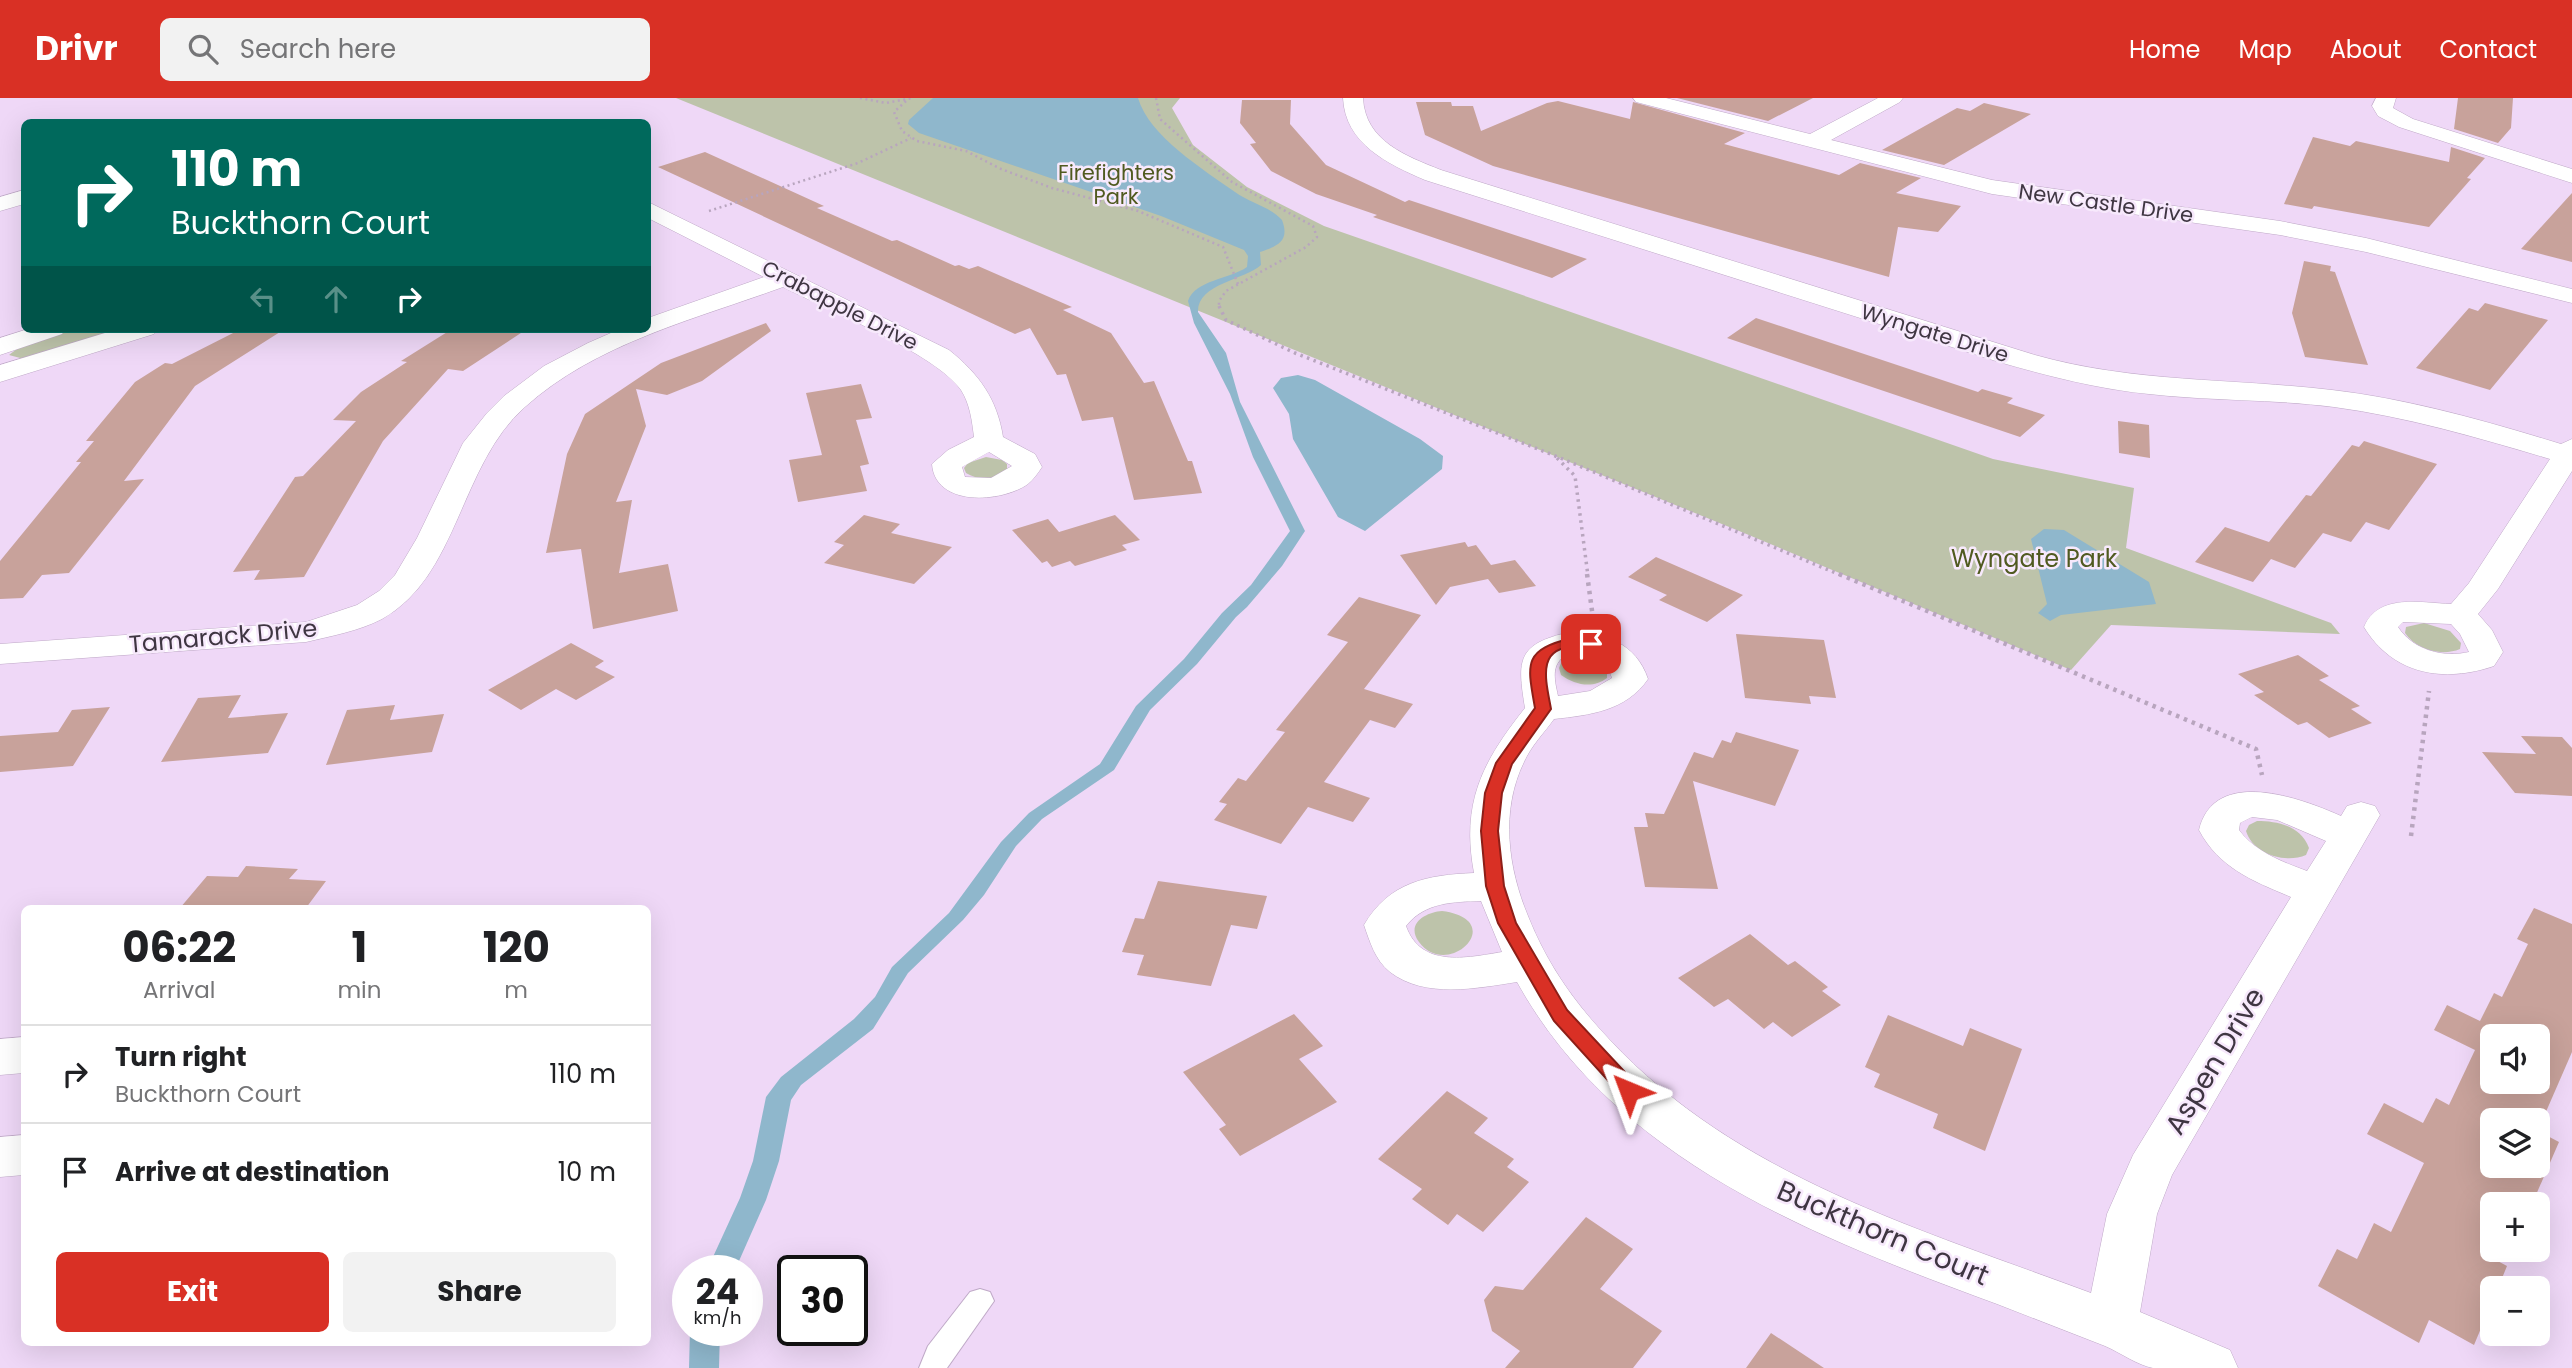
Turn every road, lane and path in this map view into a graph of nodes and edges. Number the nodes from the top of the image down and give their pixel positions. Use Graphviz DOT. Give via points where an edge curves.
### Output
graph roads {
  1 [pos="860,98"];
  2 [pos="912,98"];
  3 [pos="1156,98"];
  4 [pos="1353,98"];
  5 [pos="1643,98"];
  6 [pos="1893,98"];
  7 [pos="2386,98"];
  8 [pos="906,101"];
  9 [pos="911,138"];
  10 [pos="1812,142"];
  11 [pos="2572,176"];
  12 [pos="21,198"];
  13 [pos="0,204"];
  14 [pos="651,211"];
  15 [pos="709,211"];
  16 [pos="784,278"];
  17 [pos="1238,284"];
  18 [pos="2572,296"];
  19 [pos="651,326"];
  20 [pos="41,333"];
  21 [pos="132,333"];
  22 [pos="633,333"];
  23 [pos="0,347"];
  24 [pos="0,374"];
  25 [pos="989,441"];
  26 [pos="1553,455"];
  27 [pos="2568,459"];
  28 [pos="2460,614"];
  29 [pos="1592,622"];
  30 [pos="0,654"];
  31 [pos="2430,684"];
  32 [pos="1543,709"];
  33 [pos="2262,776"];
  34 [pos="2411,836"];
  35 [pos="1495,886"];
  36 [pos="2317,891"];
  37 [pos="1530,964"];
  38 [pos="21,1055"];
  39 [pos="0,1057"];
  40 [pos="21,1155"];
  41 [pos="0,1157"];
  42 [pos="980,1301"];
  43 [pos="2112,1323"];
  44 [pos="933,1368"];
  45 [pos="2211,1368"];
  1 -- 8 [label="path" via="873,103"];
  2 -- 8 [label="path"];
  3 -- 17 [label="path" via="1160,119 1232,182 1313,226 1317,237 1306,247"];
  4 -- 27 [label="street, Wyngate Drive" via="1356,121 1370,140 1433,175 2029,363 2146,386 2304,396 2390,407"];
  5 -- 10 [label="street, New Castle Drive"];
  6 -- 10 [label="street"];
  7 -- 11 [label="street" via="2385,112 2406,122"];
  8 -- 9 [label="path" via="894,112 902,131"];
  9 -- 15 [label="path" via="858,163"];
  9 -- 17 [label="path" via="966,151 1042,185 1138,211 1210,240 1223,247"];
  10 -- 18 [label="street, New Castle Drive" via="1992,187 2212,217 2366,245"];
  12 -- 13 [label="street"];
  14 -- 16 [label="street, Crabapple Drive"];
  16 -- 19 [label="street, Tamarack Drive"];
  16 -- 25 [label="street, Crabapple Drive" via="951,365 980,396"];
  17 -- 26 [label="path" via="1226,291 1219,310 1248,333"];
  20 -- 23 [label="street"];
  21 -- 24 [label="street"];
  22 -- 30 [label="street, Tamarack Drive" via="560,368 501,414 479,441 419,566 396,595 367,613 306,632"];
  26 -- 29 [label="path" via="1575,476"];
  26 -- 33 [label="path" via="2256,748"];
  27 -- 28 [label="street" via="2482,589"];
  31 -- 34 [label="path"];
  32 -- 35 [label="street, Buckthorn Court" via="1504,763 1493,793 1490,831"];
  35 -- 37 [label="street, Buckthorn Court" via="1507,923"];
  35 -- 37 [label="street" via="1424,893 1407,901 1385,925 1388,940 1415,967 1435,972 1455,974"];
  36 -- 36 [label="street, Aspen Drive" via="2355,825 2267,806 2237,807 2222,816 2221,837 2234,850"];
  36 -- 43 [label="street, Aspen Drive" via="2150,1169 2132,1214"];
  37 -- 43 [label="street, Buckthorn Court" via="1561,1015 1629,1091 1729,1163 1826,1216"];
  38 -- 39 [label="street"];
  40 -- 41 [label="street"];
  42 -- 44 [label="lane"];
  43 -- 45 [label="street, Buckthorn Court"];
}
